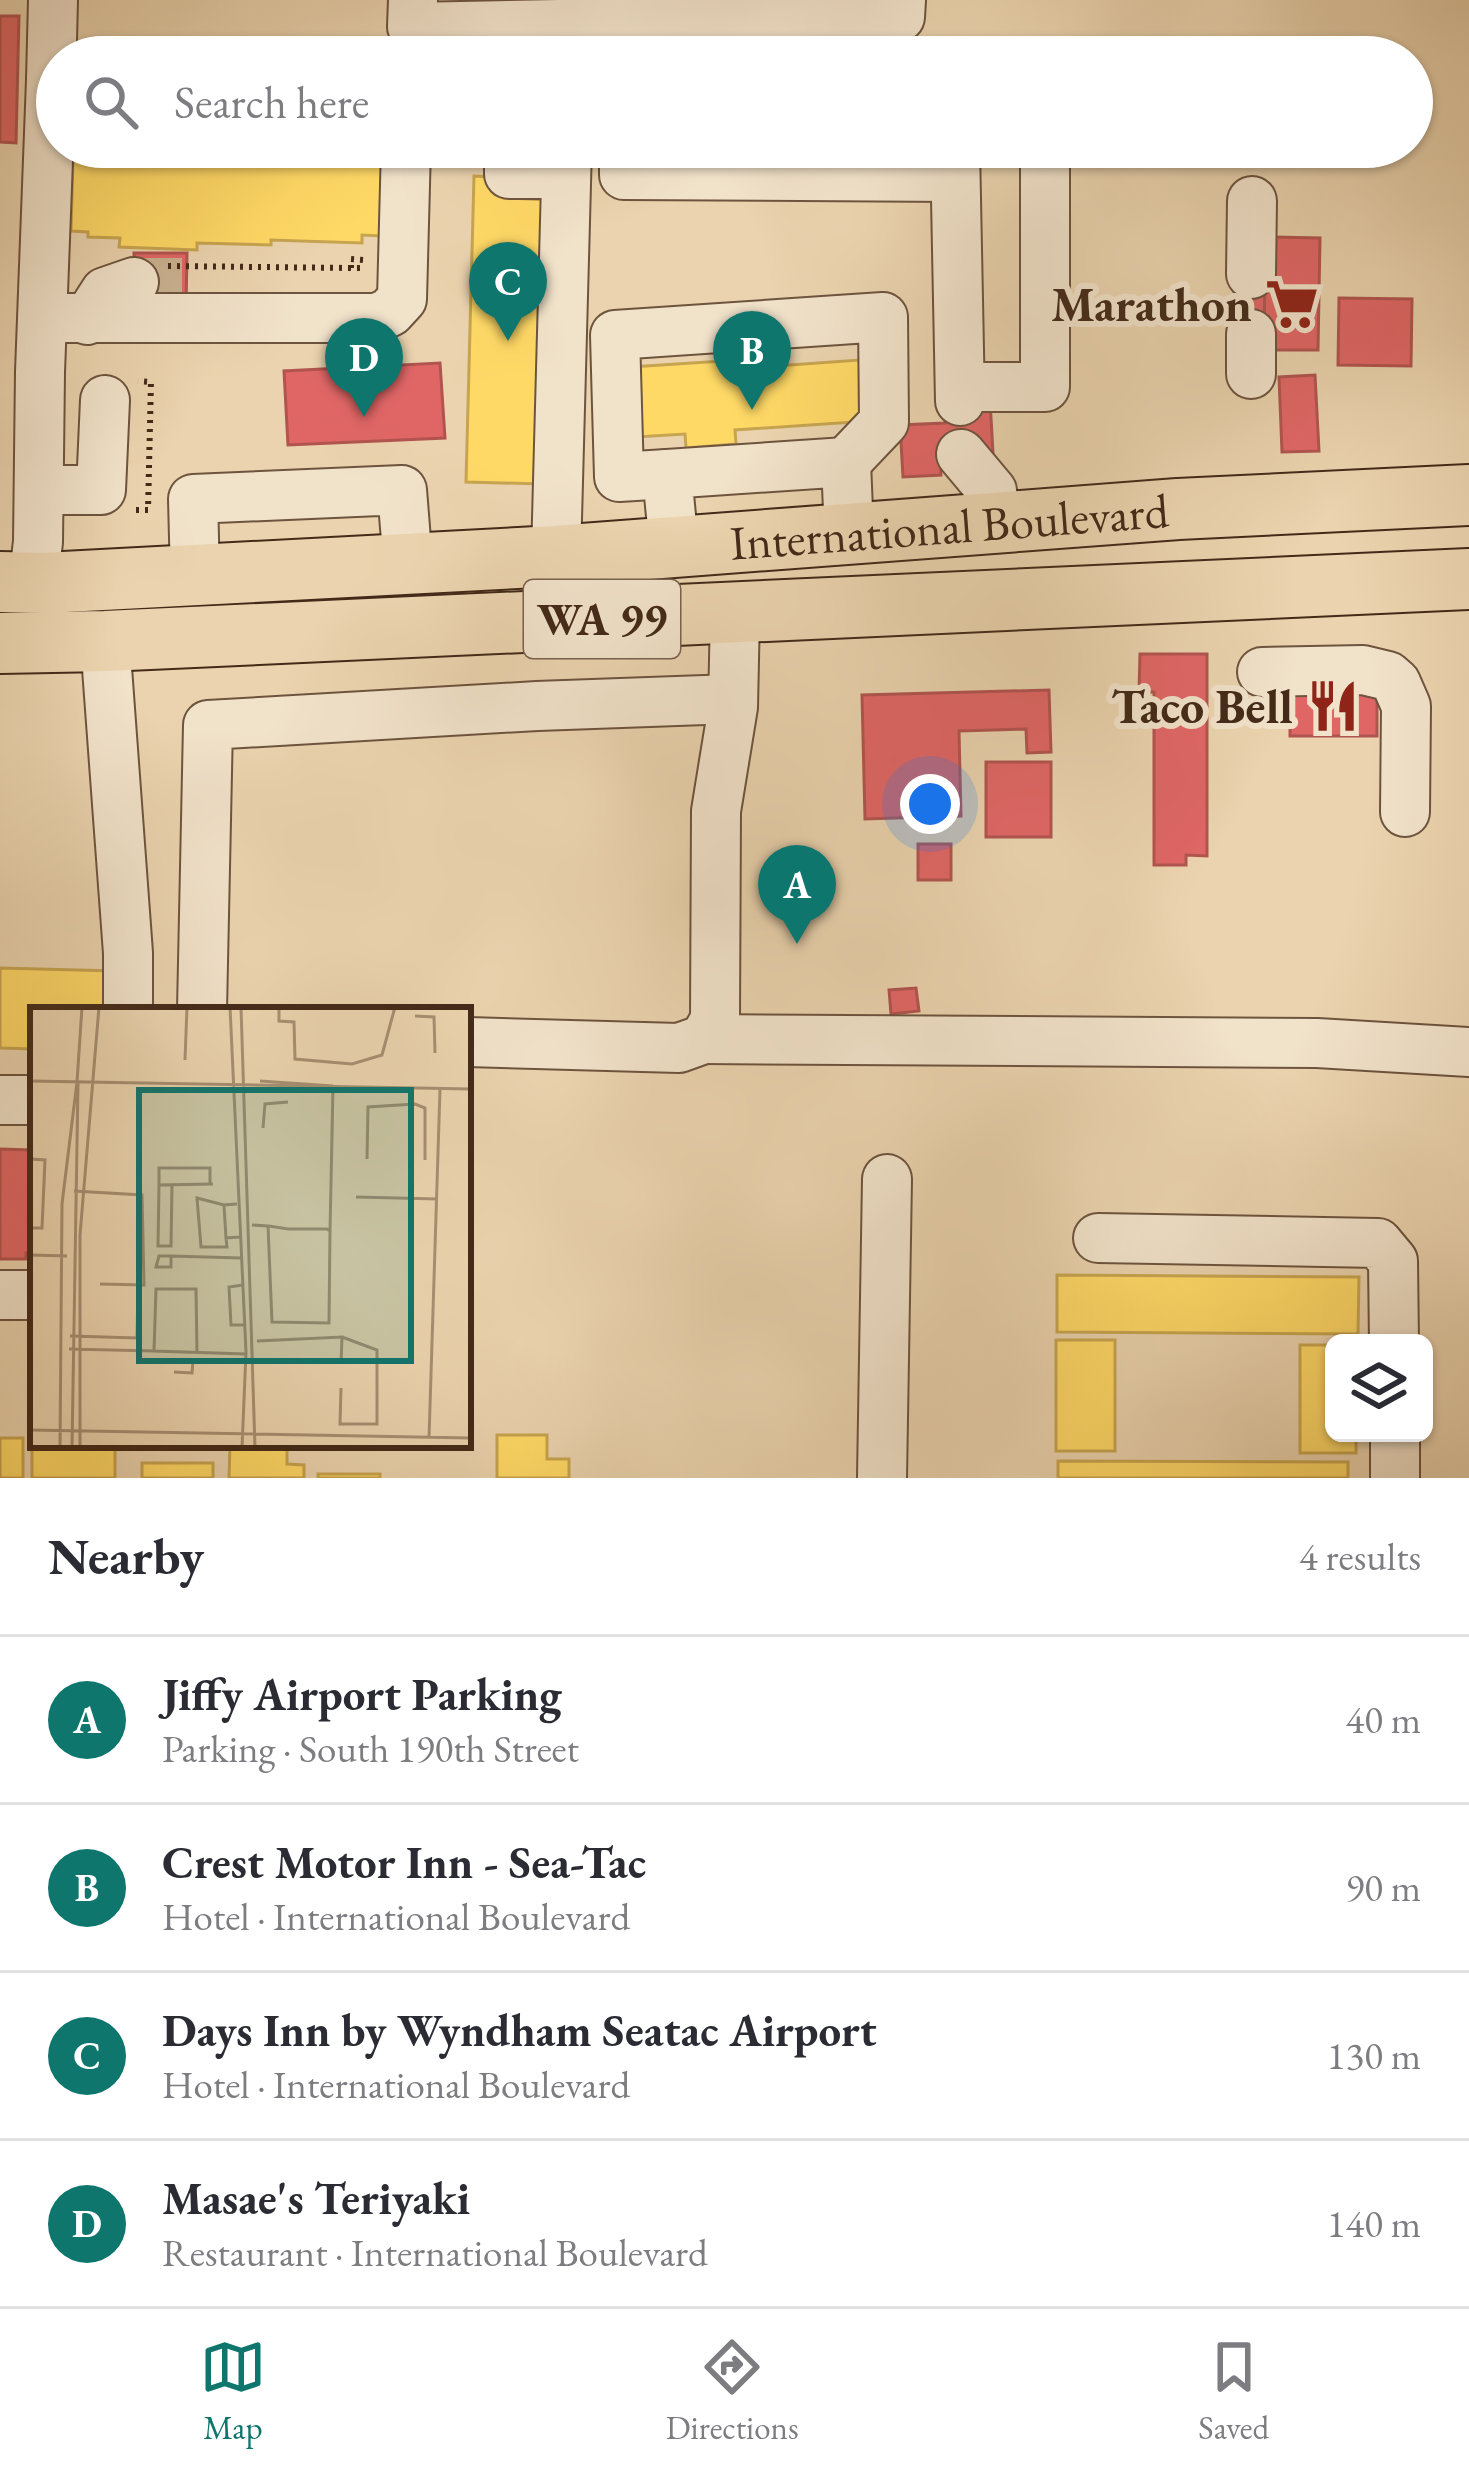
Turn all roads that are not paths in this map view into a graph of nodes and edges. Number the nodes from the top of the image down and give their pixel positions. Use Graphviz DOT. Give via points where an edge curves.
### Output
graph roads {
  1 [pos="53,0"];
  2 [pos="413,0"];
  3 [pos="901,0"];
  4 [pos="53,36"];
  5 [pos="58,168"];
  6 [pos="405,168"];
  7 [pos="509,168"];
  8 [pos="533,168"];
  9 [pos="566,168"];
  10 [pos="624,168"];
  11 [pos="803,168"];
  12 [pos="956,168"];
  13 [pos="1045,168"];
  14 [pos="1252,201"];
  15 [pos="1251,274"];
  16 [pos="65,319"];
  17 [pos="225,319"];
  18 [pos="105,400"];
  19 [pos="961,454"];
  20 [pos="845,461"];
  21 [pos="667,474"];
  22 [pos="40,490"];
  23 [pos="1469,495"];
  24 [pos="996,523"];
  25 [pos="878,531"];
  26 [pos="674,547"];
  27 [pos="569,555"];
  28 [pos="1469,579"];
  29 [pos="17,582"];
  30 [pos="735,613"];
  31 [pos="106,641"];
  32 [pos="0,643"];
  33 [pos="1262,672"];
  34 [pos="733,699"];
  35 [pos="1405,812"];
  36 [pos="128,1007"];
  37 [pos="202,1007"];
  38 [pos="704,1039"];
  39 [pos="471,1042"];
  40 [pos="1469,1052"];
  41 [pos="886,1179"];
  42 [pos="1098,1238"];
  43 [pos="1394,1334"];
  44 [pos="1394,1442"];
  45 [pos="882,1478"];
  46 [pos="1395,1478"];
  1 -- 4 [label="street"];
  2 -- 3 [label="street" via="412,27 900,17"];
  5 -- 16 [label="street"];
  6 -- 17 [label="street" via="402,299 390,312"];
  7 -- 8 [label="street"];
  9 -- 27 [label="street"];
  10 -- 11 [label="street" via="624,175"];
  12 -- 13 [label="street" via="960,394 1046,387"];
  14 -- 15 [label="street"];
  16 -- 17 [label="street"];
  16 -- 17 [label="street" via="105,292 161,277 207,293"];
  16 -- 22 [label="street" via="40,372"];
  18 -- 22 [label="street" via="101,490"];
  19 -- 24 [label="street" via="992,491"];
  20 -- 21 [label="street"];
  20 -- 21 [label="street" via="884,422 883,317 615,335 619,477"];
  20 -- 25 [label="street"];
  21 -- 26 [label="street"];
  22 -- 29 [label="street"];
  23 -- 24 [label="main road, International Boulevard / WA 99"];
  24 -- 25 [label="main road, International Boulevard / WA 99"];
  25 -- 26 [label="main road, International Boulevard / WA 99"];
  25 -- 30 [label="main road" via="855,568 753,576 740,587"];
  26 -- 27 [label="main road, International Boulevard / WA 99"];
  27 -- 29 [label="main road, International Boulevard / WA 99"];
  27 -- 30 [label="main road" via="638,584 702,582 724,594"];
  28 -- 30 [label="main road, International Boulevard / WA 99"];
  30 -- 31 [label="main road, International Boulevard / WA 99"];
  30 -- 34 [label="street"];
  31 -- 32 [label="main road, International Boulevard / WA 99"];
  31 -- 36 [label="street"];
  33 -- 35 [label="street" via="1363,670 1396,682 1406,706"];
  34 -- 37 [label="street" via="208,725"];
  34 -- 38 [label="street" via="716,811 716,1020"];
  38 -- 39 [label="street" via="679,1048"];
  38 -- 40 [label="street" via="1317,1042"];
  41 -- 45 [label="street"];
  42 -- 43 [label="street" via="1378,1243 1393,1261"];
  44 -- 46 [label="street"];
}
